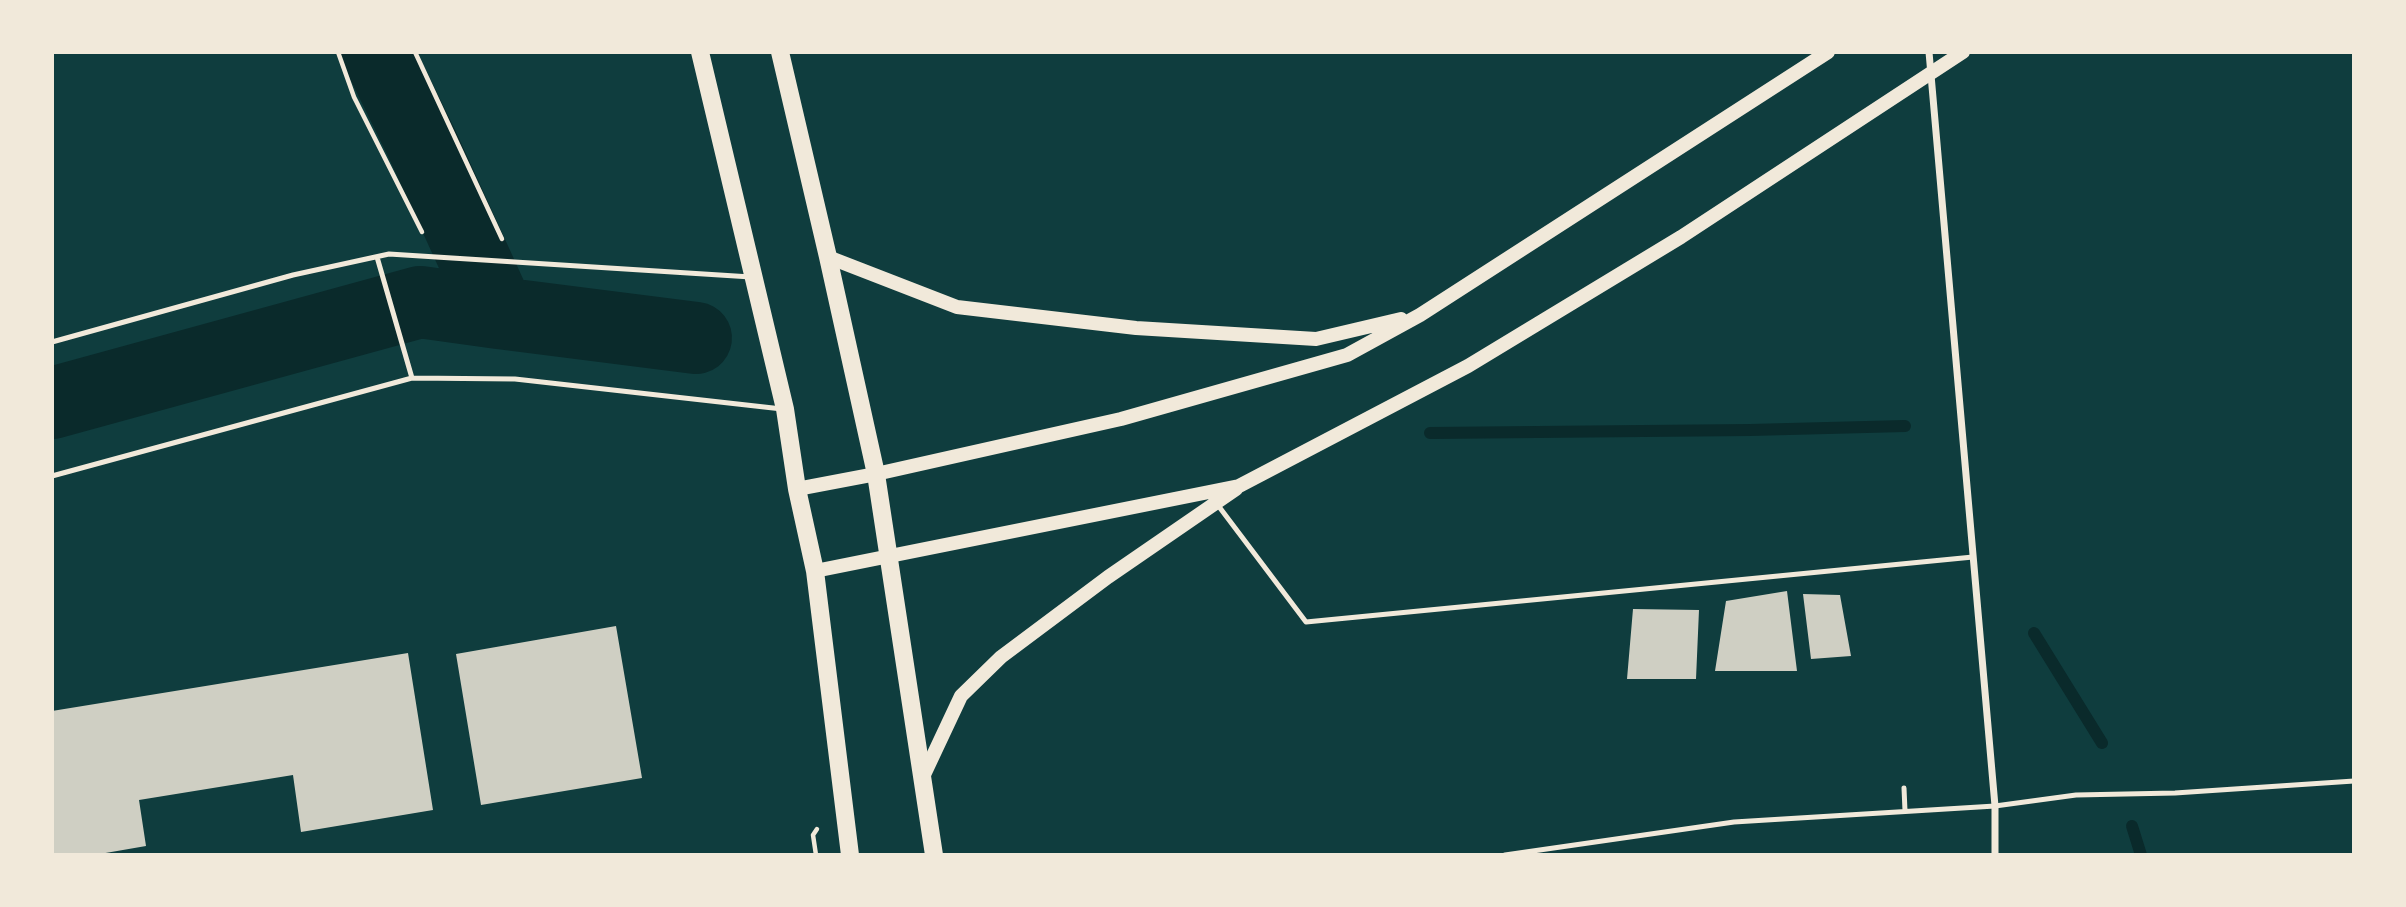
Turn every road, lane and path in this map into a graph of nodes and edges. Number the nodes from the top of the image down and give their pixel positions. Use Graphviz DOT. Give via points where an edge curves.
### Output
graph roads {
  1 [pos="338,52"];
  2 [pos="415,52"];
  3 [pos="700,52"];
  4 [pos="780,52"];
  5 [pos="1828,52"];
  6 [pos="1930,52"];
  7 [pos="1963,52"];
  8 [pos="1932,74"];
  9 [pos="828,257"];
  10 [pos="434,258"];
  11 [pos="378,260"];
  12 [pos="514,263"];
  13 [pos="755,277"];
  14 [pos="1420,314"];
  15 [pos="52,342"];
  16 [pos="411,375"];
  17 [pos="785,409"];
  18 [pos="876,474"];
  19 [pos="52,476"];
  20 [pos="1238,486"];
  21 [pos="797,489"];
  22 [pos="1217,503"];
  23 [pos="890,556"];
  24 [pos="1973,557"];
  25 [pos="815,571"];
  26 [pos="922,779"];
  27 [pos="2354,781"];
  28 [pos="1904,788"];
  29 [pos="1995,806"];
  30 [pos="1905,811"];
  31 [pos="813,835"];
  32 [pos="816,855"];
  33 [pos="850,855"];
  34 [pos="934,855"];
  35 [pos="1505,855"];
  36 [pos="1995,855"];
  1 -- 10 [label="path" via="354,97"];
  2 -- 12 [label="path"];
  3 -- 13 [label="main road"];
  4 -- 9 [label="main road"];
  5 -- 14 [label="main road"];
  6 -- 8 [label="street"];
  7 -- 8 [label="main road"];
  8 -- 20 [label="main road" via="1681,237 1468,366"];
  8 -- 24 [label="street"];
  9 -- 14 [label="main road" via="957,307 1136,328 1316,339"];
  9 -- 18 [label="main road"];
  10 -- 11 [label="lane" via="388,254"];
  10 -- 12 [label="lane"];
  11 -- 15 [label="lane" via="293,275"];
  11 -- 16 [label="lane"];
  12 -- 13 [label="lane"];
  13 -- 17 [label="main road"];
  14 -- 18 [label="main road" via="1347,355 1121,419"];
  16 -- 17 [label="lane" via="515,379"];
  16 -- 19 [label="lane"];
  17 -- 21 [label="main road"];
  18 -- 21 [label="main road"];
  18 -- 23 [label="main road"];
  20 -- 22 [label="main road"];
  20 -- 23 [label="main road"];
  21 -- 25 [label="main road"];
  22 -- 24 [label="lane" via="1306,622"];
  22 -- 26 [label="main road" via="1001,657 961,696"];
  23 -- 25 [label="main road"];
  23 -- 26 [label="main road"];
  24 -- 29 [label="street"];
  25 -- 33 [label="main road"];
  26 -- 34 [label="main road"];
  27 -- 29 [label="lane" via="2077,795"];
  28 -- 30 [label="lane"];
  29 -- 30 [label="lane"];
  29 -- 36 [label="street"];
  30 -- 35 [label="lane" via="1734,822"];
  31 -- 32 [label="path"];
}
